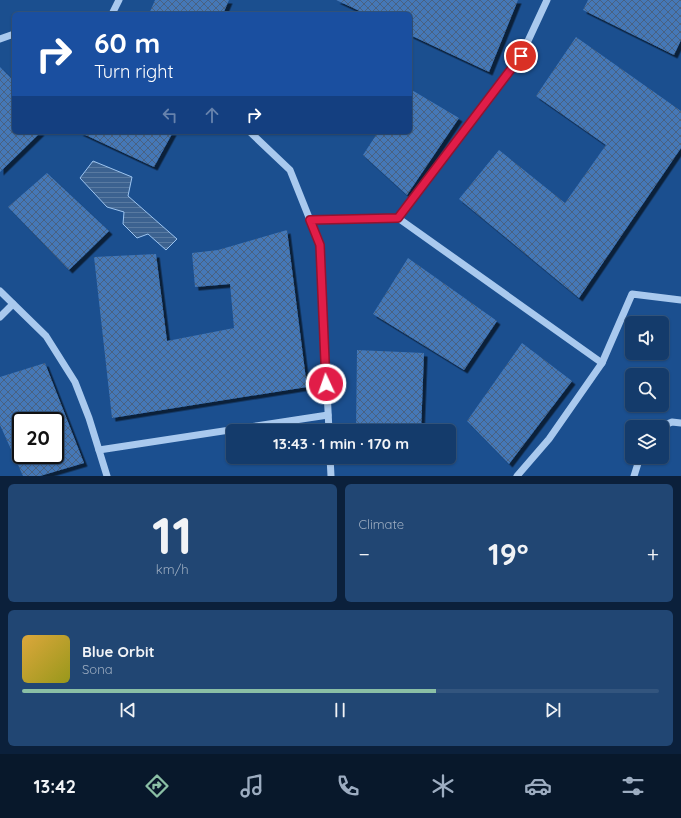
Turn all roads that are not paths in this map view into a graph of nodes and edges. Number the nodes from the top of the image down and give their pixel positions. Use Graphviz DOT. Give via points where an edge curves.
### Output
graph roads {
  1 [pos="119,0"];
  2 [pos="547,0"];
  3 [pos="113,12"];
  4 [pos="12,35"];
  5 [pos="0,39"];
  6 [pos="252,134"];
  7 [pos="398,218"];
  8 [pos="310,220"];
  9 [pos="0,292"];
  10 [pos="681,300"];
  11 [pos="12,304"];
  12 [pos="0,317"];
  13 [pos="602,363"];
  14 [pos="328,414"];
  15 [pos="669,423"];
  16 [pos="681,423"];
  17 [pos="329,424"];
  18 [pos="99,450"];
  19 [pos="330,464"];
  20 [pos="638,464"];
  21 [pos="107,476"];
  22 [pos="331,476"];
  23 [pos="516,476"];
  24 [pos="634,476"];
  1 -- 3 [label="street"];
  2 -- 7 [label="street" via="521,56"];
  4 -- 5 [label="street"];
  6 -- 8 [label="street" via="290,170"];
  7 -- 8 [label="street"];
  7 -- 13 [label="street"];
  8 -- 14 [label="street" via="320,245"];
  9 -- 11 [label="street"];
  10 -- 13 [label="street" via="632,294"];
  11 -- 12 [label="street"];
  11 -- 18 [label="street" via="46,336 75,382"];
  13 -- 23 [label="street" via="549,439"];
  14 -- 17 [label="street"];
  14 -- 18 [label="street"];
  15 -- 16 [label="street"];
  18 -- 21 [label="street"];
  19 -- 22 [label="street"];
  20 -- 24 [label="street"];
}
